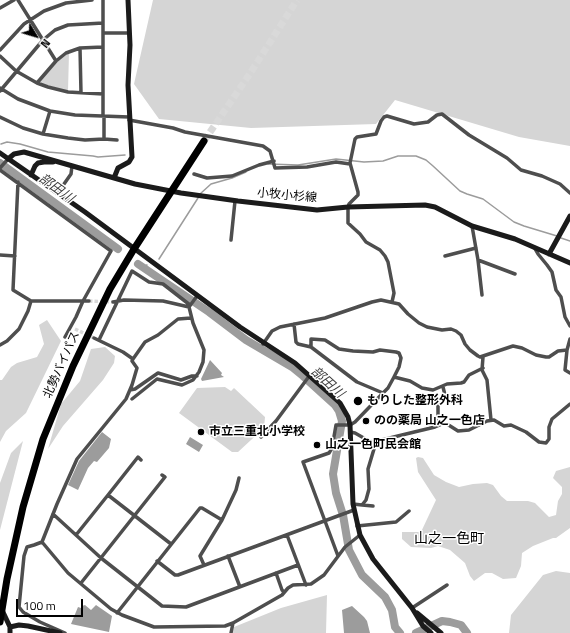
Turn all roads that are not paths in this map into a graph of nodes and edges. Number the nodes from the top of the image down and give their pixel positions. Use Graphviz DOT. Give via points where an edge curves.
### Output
graph roads {
  1 [pos="14,0"];
  2 [pos="18,0"];
  3 [pos="92,0"];
  4 [pos="103,0"];
  5 [pos="128,0"];
  6 [pos="0,8"];
  7 [pos="30,19"];
  8 [pos="103,22"];
  9 [pos="103,33"];
  10 [pos="129,33"];
  11 [pos="43,40"];
  12 [pos="103,47"];
  13 [pos="80,48"];
  14 [pos="0,50"];
  15 [pos="0,56"];
  16 [pos="56,61"];
  17 [pos="16,71"];
  18 [pos="37,83"];
  19 [pos="1,89"];
  20 [pos="81,93"];
  21 [pos="103,94"];
  22 [pos="50,111"];
  23 [pos="104,116"];
  24 [pos="0,117"];
  25 [pos="129,118"];
  26 [pos="43,134"];
  27 [pos="104,139"];
  28 [pos="117,140"];
  29 [pos="204,141"];
  30 [pos="0,153"];
  31 [pos="6,160"];
  32 [pos="274,162"];
  33 [pos="350,162"];
  34 [pos="62,163"];
  35 [pos="72,166"];
  36 [pos="0,168"];
  37 [pos="194,174"];
  38 [pos="31,175"];
  39 [pos="114,178"];
  40 [pos="18,182"];
  41 [pos="570,193"];
  42 [pos="57,194"];
  43 [pos="235,201"];
  44 [pos="348,207"];
  45 [pos="570,216"];
  46 [pos="472,226"];
  47 [pos="231,240"];
  48 [pos="534,247"];
  49 [pos="476,248"];
  50 [pos="134,249"];
  51 [pos="549,254"];
  52 [pos="0,255"];
  53 [pos="15,256"];
  54 [pos="445,256"];
  55 [pos="478,260"];
  56 [pos="570,263"];
  57 [pos="515,274"];
  58 [pos="482,295"];
  59 [pos="196,297"];
  60 [pos="31,301"];
  61 [pos="83,301"];
  62 [pos="89,301"];
  63 [pos="118,301"];
  64 [pos="113,302"];
  65 [pos="392,302"];
  66 [pos="190,305"];
  67 [pos="191,318"];
  68 [pos="294,324"];
  69 [pos="570,326"];
  70 [pos="70,327"];
  71 [pos="75,330"];
  72 [pos="65,337"];
  73 [pos="94,338"];
  74 [pos="570,338"];
  75 [pos="98,340"];
  76 [pos="263,344"];
  77 [pos="0,345"];
  78 [pos="311,348"];
  79 [pos="567,350"];
  80 [pos="483,357"];
  81 [pos="133,359"];
  82 [pos="482,368"];
  83 [pos="570,373"];
  84 [pos="197,376"];
  85 [pos="309,376"];
  86 [pos="394,377"];
  87 [pos="443,387"];
  88 [pos="130,390"];
  89 [pos="383,393"];
  90 [pos="132,399"];
  91 [pos="570,404"];
  92 [pos="491,420"];
  93 [pos="439,425"];
  94 [pos="347,426"];
  95 [pos="350,432"];
  96 [pos="261,437"];
  97 [pos="373,442"];
  98 [pos="141,460"];
  99 [pos="162,475"];
  100 [pos="239,478"];
  101 [pos="108,495"];
  102 [pos="353,504"];
  103 [pos="362,505"];
  104 [pos="373,506"];
  105 [pos="354,510"];
  106 [pos="409,511"];
  107 [pos="53,514"];
  108 [pos="134,515"];
  109 [pos="222,520"];
  110 [pos="325,520"];
  111 [pos="357,526"];
  112 [pos="287,534"];
  113 [pos="360,534"];
  114 [pos="76,535"];
  115 [pos="42,542"];
  116 [pos="171,544"];
  117 [pos="228,556"];
  118 [pos="338,556"];
  119 [pos="101,558"];
  120 [pos="157,561"];
  121 [pos="298,565"];
  122 [pos="204,566"];
  123 [pos="276,574"];
  124 [pos="80,583"];
  125 [pos="306,585"];
  126 [pos="447,585"];
  127 [pos="137,587"];
  128 [pos="240,587"];
  129 [pos="284,592"];
  130 [pos="0,607"];
  131 [pos="412,608"];
  132 [pos="117,613"];
  133 [pos="0,622"];
  134 [pos="233,623"];
  135 [pos="425,624"];
  136 [pos="10,628"];
  137 [pos="60,633"];
  138 [pos="64,633"];
  139 [pos="231,633"];
  140 [pos="431,633"];
  141 [pos="442,633"];
  1 -- 6 [label="street"];
  2 -- 7 [label="street"];
  3 -- 7 [label="street" via="61,4"];
  4 -- 8 [label="street"];
  5 -- 10 [label="street"];
  7 -- 11 [label="street"];
  7 -- 14 [label="street"];
  8 -- 9 [label="street"];
  8 -- 11 [label="street" via="65,25"];
  9 -- 10 [label="street"];
  9 -- 12 [label="street"];
  10 -- 25 [label="street"];
  11 -- 16 [label="street"];
  11 -- 17 [label="street"];
  12 -- 13 [label="street"];
  12 -- 21 [label="street"];
  13 -- 16 [label="street" via="66,53"];
  13 -- 20 [label="street"];
  15 -- 17 [label="street"];
  16 -- 18 [label="street"];
  17 -- 18 [label="street"];
  17 -- 19 [label="street"];
  18 -- 20 [label="street" via="61,91"];
  19 -- 22 [label="street" via="18,99"];
  20 -- 21 [label="street"];
  21 -- 23 [label="street"];
  22 -- 23 [label="street"];
  22 -- 26 [label="street"];
  23 -- 25 [label="street"];
  23 -- 27 [label="street"];
  24 -- 26 [label="street"];
  25 -- 32 [label="street" via="185,132 263,146 270,151"];
  25 -- 39 [label="street" via="132,155 129,162 118,168"];
  26 -- 27 [label="street"];
  27 -- 28 [label="street"];
  29 -- 50 [label="highway, 北勢バイパス"];
  30 -- 31 [label="street"];
  31 -- 34 [label="street, 小牧小杉線" via="14,154 24,152"];
  31 -- 36 [label="street"];
  31 -- 38 [label="street"];
  32 -- 33 [label="street" via="274,167 292,168"];
  32 -- 37 [label="street" via="232,176 207,178"];
  33 -- 41 [label="street" via="356,137 376,134 384,117 414,124 428,122 442,114 520,170 560,184"];
  33 -- 44 [label="street" via="358,195"];
  34 -- 35 [label="street, 小牧小杉線"];
  34 -- 38 [label="street" via="38,163"];
  35 -- 39 [label="street, 小牧小杉線"];
  35 -- 42 [label="street" via="69,177"];
  36 -- 40 [label="street"];
  38 -- 42 [label="street"];
  39 -- 43 [label="street, 小牧小杉線" via="181,193"];
  40 -- 53 [label="street"];
  40 -- 61 [label="street" via="111,251"];
  42 -- 50 [label="street"];
  43 -- 44 [label="street, 小牧小杉線" via="318,210"];
  43 -- 47 [label="street"];
  44 -- 46 [label="street, 小牧小杉線" via="425,205 435,207"];
  44 -- 65 [label="street" via="348,223 387,259 394,293"];
  45 -- 51 [label="street"];
  46 -- 48 [label="street, 小牧小杉線"];
  46 -- 49 [label="street"];
  48 -- 51 [label="street, 小牧小杉線"];
  48 -- 69 [label="street" via="552,272"];
  49 -- 54 [label="street"];
  49 -- 55 [label="street"];
  50 -- 59 [label="street"];
  50 -- 133 [label="highway, 北勢バイパス" via="89,330 43,439 17,529"];
  51 -- 56 [label="street, 小牧小杉線"];
  52 -- 53 [label="street"];
  53 -- 60 [label="street" via="13,290"];
  55 -- 57 [label="street"];
  55 -- 58 [label="street"];
  59 -- 66 [label="street"];
  59 -- 76 [label="street"];
  60 -- 61 [label="street"];
  60 -- 77 [label="street" via="19,329 8,341"];
  61 -- 62 [label="street"];
  61 -- 70 [label="street"];
  63 -- 64 [label="street"];
  63 -- 66 [label="street" via="164,301"];
  63 -- 66 [label="street" via="132,270 149,282 164,284"];
  63 -- 75 [label="street"];
  65 -- 68 [label="street" via="377,301 325,318"];
  65 -- 80 [label="street" via="400,304 423,325 442,330 451,329 459,333 470,350"];
  66 -- 67 [label="street"];
  67 -- 81 [label="street" via="178,319 145,342"];
  67 -- 84 [label="street" via="204,350 203,362"];
  68 -- 76 [label="street" via="275,329"];
  68 -- 78 [label="street" via="296,342"];
  70 -- 71 [label="street"];
  70 -- 72 [label="street"];
  73 -- 75 [label="street"];
  74 -- 79 [label="street"];
  75 -- 81 [label="street"];
  76 -- 85 [label="street" via="295,362"];
  78 -- 86 [label="street" via="311,339 325,340 342,350 396,352 401,360"];
  78 -- 89 [label="street" via="357,382"];
  79 -- 80 [label="street" via="546,357 513,346"];
  79 -- 83 [label="street" via="565,370"];
  80 -- 82 [label="street"];
  81 -- 88 [label="street" via="137,368"];
  82 -- 87 [label="street" via="469,375 464,382"];
  82 -- 92 [label="street" via="487,380"];
  84 -- 88 [label="street" via="181,380 158,373"];
  84 -- 90 [label="street" via="182,384 157,379"];
  85 -- 94 [label="street" via="340,403 348,417"];
  85 -- 96 [label="street" via="276,422"];
  86 -- 87 [label="street" via="408,380 426,389"];
  86 -- 89 [label="street"];
  87 -- 93 [label="street" via="445,395 438,404"];
  88 -- 107 [label="street" via="126,400 77,459"];
  89 -- 94 [label="street" via="355,422"];
  91 -- 92 [label="street" via="552,419 546,443 539,442 511,425 504,426 496,420"];
  92 -- 93 [label="street" via="465,431 458,431 447,424"];
  93 -- 97 [label="street"];
  94 -- 95 [label="street"];
  94 -- 110 [label="street" via="336,425 329,453 303,462"];
  95 -- 97 [label="street"];
  95 -- 102 [label="street"];
  97 -- 103 [label="street" via="374,449 368,469 369,489"];
  98 -- 101 [label="street" via="138,457"];
  99 -- 108 [label="street" via="165,477"];
  100 -- 109 [label="street"];
  101 -- 108 [label="street"];
  101 -- 114 [label="street"];
  102 -- 103 [label="street"];
  102 -- 105 [label="street"];
  103 -- 104 [label="street"];
  105 -- 110 [label="street"];
  105 -- 111 [label="street"];
  106 -- 111 [label="street" via="396,522"];
  107 -- 114 [label="street"];
  107 -- 115 [label="street"];
  108 -- 116 [label="street"];
  108 -- 119 [label="street"];
  109 -- 116 [label="street" via="200,508"];
  109 -- 122 [label="street" via="200,556"];
  110 -- 112 [label="street"];
  110 -- 118 [label="street"];
  111 -- 113 [label="street"];
  112 -- 117 [label="street"];
  112 -- 121 [label="street"];
  113 -- 118 [label="street"];
  113 -- 131 [label="street" via="373,559"];
  114 -- 119 [label="street"];
  115 -- 124 [label="street" via="68,573"];
  115 -- 138 [label="street" via="27,547 19,608 40,622"];
  116 -- 120 [label="street"];
  117 -- 122 [label="street"];
  117 -- 128 [label="street"];
  118 -- 125 [label="street" via="324,575"];
  119 -- 124 [label="street"];
  119 -- 127 [label="street"];
  120 -- 122 [label="street" via="175,575"];
  120 -- 127 [label="street"];
  121 -- 123 [label="street"];
  121 -- 125 [label="street"];
  123 -- 128 [label="street"];
  123 -- 129 [label="street"];
  124 -- 132 [label="street" via="110,610"];
  125 -- 129 [label="street" via="293,585"];
  126 -- 131 [label="street"];
  127 -- 128 [label="street" via="162,606 186,607"];
  127 -- 132 [label="street"];
  129 -- 134 [label="street"];
  130 -- 136 [label="street"];
  131 -- 135 [label="street"];
  132 -- 134 [label="street" via="154,627 225,626"];
  134 -- 139 [label="street"];
  135 -- 140 [label="street"];
  135 -- 141 [label="street"];
  136 -- 137 [label="street" via="19,625"];
}
